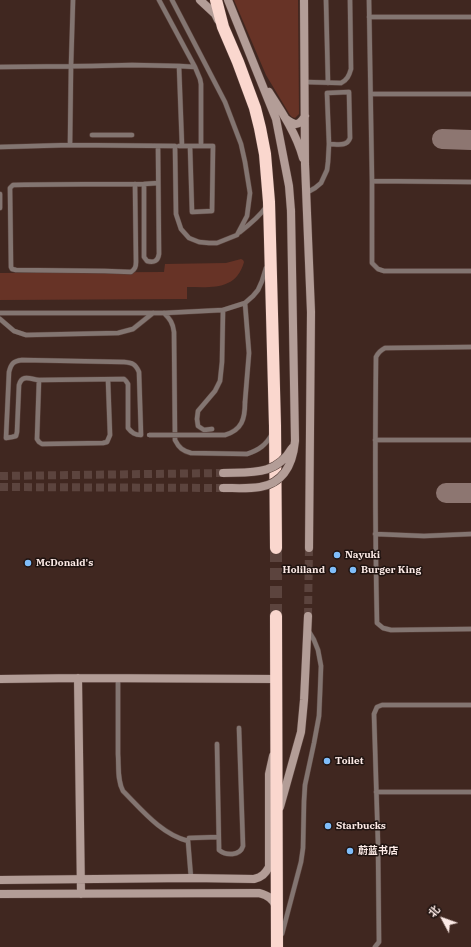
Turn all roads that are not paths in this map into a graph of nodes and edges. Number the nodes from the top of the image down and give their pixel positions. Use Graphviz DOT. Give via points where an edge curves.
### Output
graph roads {
  1 [pos="73,0"];
  2 [pos="159,0"];
  3 [pos="172,0"];
  4 [pos="200,0"];
  5 [pos="216,0"];
  6 [pos="228,0"];
  7 [pos="304,0"];
  8 [pos="326,0"];
  9 [pos="350,0"];
  10 [pos="369,0"];
  11 [pos="369,17"];
  12 [pos="471,17"];
  13 [pos="223,27"];
  14 [pos="71,66"];
  15 [pos="179,66"];
  16 [pos="0,67"];
  17 [pos="195,67"];
  18 [pos="258,74"];
  19 [pos="305,82"];
  20 [pos="328,83"];
  21 [pos="371,94"];
  22 [pos="471,94"];
  23 [pos="305,116"];
  24 [pos="286,119"];
  25 [pos="92,135"];
  26 [pos="132,135"];
  27 [pos="329,144"];
  28 [pos="70,145"];
  29 [pos="0,146"];
  30 [pos="158,146"];
  31 [pos="175,146"];
  32 [pos="182,146"];
  33 [pos="190,146"];
  34 [pos="201,146"];
  35 [pos="305,164"];
  36 [pos="372,181"];
  37 [pos="471,182"];
  38 [pos="158,183"];
  39 [pos="135,184"];
  40 [pos="144,184"];
  41 [pos="306,193"];
  42 [pos="0,194"];
  43 [pos="270,202"];
  44 [pos="0,208"];
  45 [pos="237,235"];
  46 [pos="270,247"];
  47 [pos="471,271"];
  48 [pos="245,303"];
  49 [pos="222,310"];
  50 [pos="0,313"];
  51 [pos="152,313"];
  52 [pos="164,313"];
  53 [pos="0,319"];
  54 [pos="471,347"];
  55 [pos="39,380"];
  56 [pos="108,380"];
  57 [pos="275,426"];
  58 [pos="212,429"];
  59 [pos="149,435"];
  60 [pos="375,440"];
  61 [pos="471,440"];
  62 [pos="295,441"];
  63 [pos="222,473"];
  64 [pos="222,488"];
  65 [pos="375,534"];
  66 [pos="471,534"];
  67 [pos="276,548"];
  68 [pos="309,548"];
  69 [pos="276,616"];
  70 [pos="308,616"];
  71 [pos="308,628"];
  72 [pos="471,629"];
  73 [pos="78,678"];
  74 [pos="118,678"];
  75 [pos="0,679"];
  76 [pos="276,679"];
  77 [pos="471,705"];
  78 [pos="239,728"];
  79 [pos="276,742"];
  80 [pos="217,744"];
  81 [pos="376,792"];
  82 [pos="471,792"];
  83 [pos="277,819"];
  84 [pos="218,837"];
  85 [pos="189,838"];
  86 [pos="191,878"];
  87 [pos="81,879"];
  88 [pos="0,880"];
  89 [pos="0,894"];
  90 [pos="81,894"];
  91 [pos="277,910"];
  92 [pos="277,947"];
  93 [pos="375,947"];
  1 -- 14 [label="lane"];
  2 -- 17 [label="lane"];
  3 -- 45 [label="lane" via="225,102 241,144 250,194 247,216"];
  4 -- 13 [label="street" via="215,14"];
  5 -- 13 [label="highway"];
  6 -- 18 [label="street"];
  7 -- 19 [label="street"];
  8 -- 20 [label="lane"];
  9 -- 20 [label="lane" via="350,74 341,83"];
  10 -- 11 [label="lane"];
  11 -- 12 [label="lane"];
  11 -- 21 [label="lane"];
  13 -- 43 [label="highway" via="255,108 265,154"];
  14 -- 15 [label="lane"];
  14 -- 16 [label="lane"];
  14 -- 28 [label="lane"];
  15 -- 17 [label="lane"];
  15 -- 32 [label="lane"];
  17 -- 34 [label="lane" via="201,84"];
  18 -- 24 [label="street"];
  18 -- 62 [label="street, bridge" via="276,119 289,186"];
  19 -- 20 [label="lane"];
  19 -- 23 [label="street"];
  21 -- 22 [label="lane"];
  21 -- 36 [label="lane"];
  23 -- 24 [label="street" via="297,124"];
  23 -- 35 [label="street"];
  24 -- 35 [label="street"];
  25 -- 26 [label="lane"];
  27 -- 27 [label="lane" via="349,142 349,92 327,93"];
  27 -- 41 [label="lane" via="327,170 321,183"];
  28 -- 29 [label="lane"];
  28 -- 30 [label="lane"];
  30 -- 31 [label="lane"];
  30 -- 38 [label="lane"];
  31 -- 32 [label="lane"];
  31 -- 45 [label="lane" via="176,214 181,229 189,238 199,242 217,242"];
  32 -- 33 [label="lane"];
  33 -- 34 [label="lane"];
  33 -- 34 [label="lane" via="192,212 212,211 212,146"];
  35 -- 41 [label="street"];
  36 -- 37 [label="lane"];
  36 -- 47 [label="lane" via="372,263 378,269"];
  38 -- 40 [label="lane"];
  38 -- 40 [label="lane" via="159,254 155,262 147,261 144,257"];
  39 -- 39 [label="lane" via="11,186 11,267 14,270 134,270"];
  39 -- 40 [label="lane"];
  41 -- 68 [label="street" via="311,312"];
  42 -- 44 [label="lane"];
  43 -- 45 [label="lane" via="252,223"];
  43 -- 46 [label="highway"];
  46 -- 48 [label="lane" via="262,281"];
  46 -- 57 [label="highway"];
  48 -- 49 [label="lane"];
  48 -- 59 [label="lane, bridge" via="249,353 244,420 233,432 224,435"];
  49 -- 52 [label="lane"];
  49 -- 58 [label="lane" via="220,381 198,411 197,419 198,426 204,430"];
  50 -- 51 [label="lane"];
  51 -- 52 [label="lane"];
  51 -- 53 [label="lane" via="133,329 118,334 26,335 14,331"];
  52 -- 57 [label="lane" via="173,324 174,332 175,440 178,446 191,453 247,454 263,446 272,435"];
  54 -- 60 [label="lane" via="380,350 376,357"];
  55 -- 56 [label="lane"];
  55 -- 56 [label="lane" via="37,439 42,444 107,442 110,435"];
  55 -- 56 [label="lane" via="20,380 17,432 16,436 6,438 9,372 13,363 22,360 132,363 139,372 141,435 131,432 128,428 128,384 124,379"];
  57 -- 67 [label="highway"];
  60 -- 61 [label="lane"];
  60 -- 65 [label="lane"];
  62 -- 63 [label="street, bridge" via="290,453 271,468 256,472"];
  62 -- 64 [label="street, bridge" via="288,468 275,481 260,487"];
  65 -- 66 [label="lane"];
  65 -- 72 [label="lane" via="377,623 391,630"];
  69 -- 76 [label="highway"];
  70 -- 71 [label="street"];
  71 -- 83 [label="street" via="300,732"];
  71 -- 92 [label="lane" via="318,650 321,666 319,716 305,785 301,862"];
  73 -- 74 [label="street"];
  73 -- 75 [label="street"];
  73 -- 87 [label="street"];
  74 -- 76 [label="street"];
  74 -- 86 [label="lane" via="119,782 123,791 158,826 188,841"];
  76 -- 79 [label="highway"];
  77 -- 81 [label="lane" via="382,704 377,707 374,714"];
  78 -- 84 [label="lane" via="243,846 241,851 224,853 219,850"];
  79 -- 83 [label="highway"];
  79 -- 86 [label="street" via="268,774 269,867 260,877 254,879"];
  80 -- 84 [label="lane"];
  81 -- 82 [label="lane"];
  81 -- 93 [label="lane" via="379,942"];
  83 -- 91 [label="highway"];
  84 -- 85 [label="lane"];
  86 -- 87 [label="street"];
  87 -- 88 [label="street"];
  87 -- 90 [label="street"];
  89 -- 90 [label="street"];
  90 -- 91 [label="street" via="259,893 273,901"];
  91 -- 92 [label="highway"];
}
